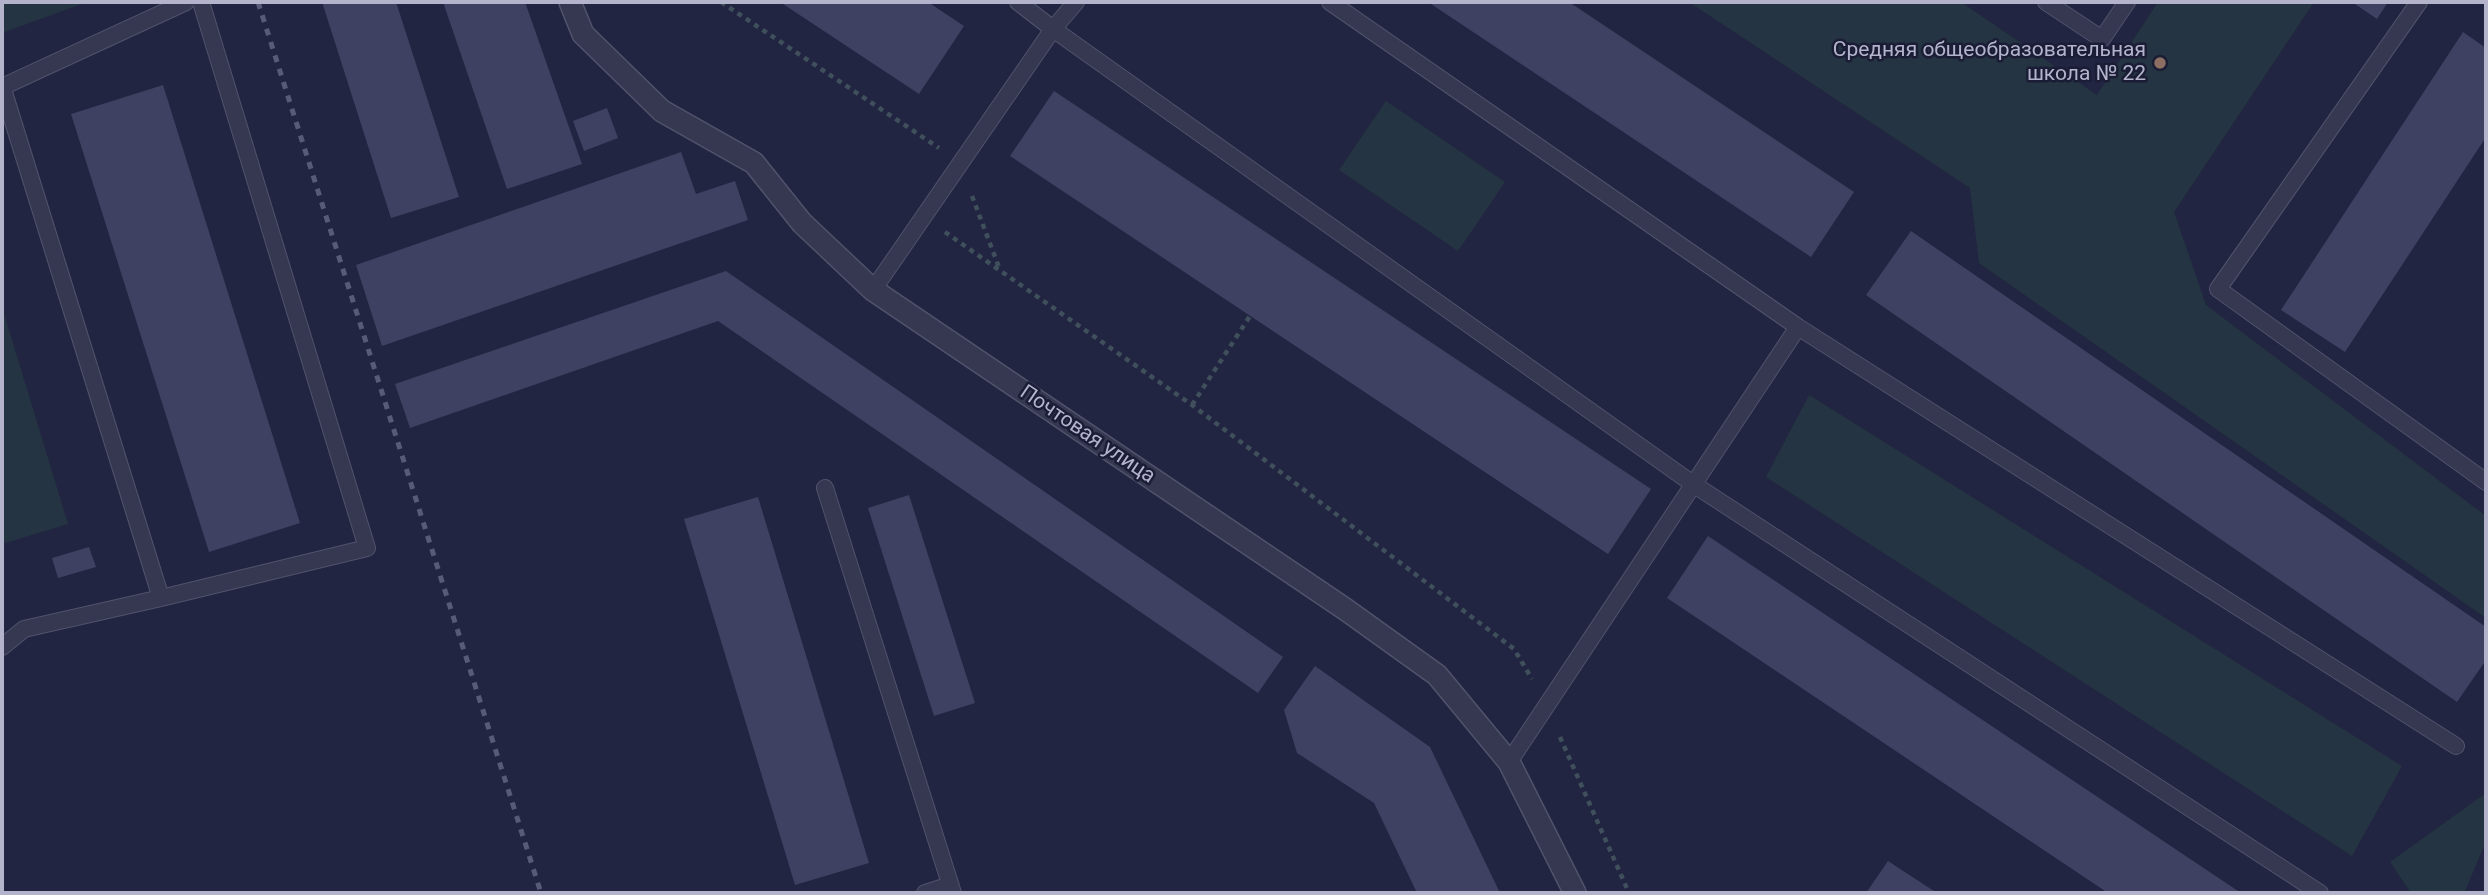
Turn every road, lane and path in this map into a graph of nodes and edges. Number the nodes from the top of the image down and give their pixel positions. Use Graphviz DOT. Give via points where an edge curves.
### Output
graph roads {
  1 [pos="186,2"];
  2 [pos="201,2"];
  3 [pos="570,2"];
  4 [pos="721,2"];
  5 [pos="1018,2"];
  6 [pos="1076,2"];
  7 [pos="1330,2"];
  8 [pos="2046,2"];
  9 [pos="2127,2"];
  10 [pos="2419,2"];
  11 [pos="1053,29"];
  12 [pos="2,86"];
  13 [pos="960,162"];
  14 [pos="922,216"];
  15 [pos="1000,271"];
  16 [pos="873,290"];
  17 [pos="1250,316"];
  18 [pos="1798,327"];
  19 [pos="1192,405"];
  20 [pos="2486,482"];
  21 [pos="1693,484"];
  22 [pos="825,488"];
  23 [pos="161,598"];
  24 [pos="2,648"];
  25 [pos="1547,705"];
  26 [pos="2456,746"];
  27 [pos="1509,762"];
  28 [pos="952,889"];
  29 [pos="925,893"];
  30 [pos="1575,893"];
  31 [pos="1629,893"];
  32 [pos="2320,893"];
  1 -- 12 [label="lane"];
  2 -- 23 [label="lane" via="367,548"];
  3 -- 16 [label="street, Почтовая улица" via="583,33 662,111 754,163 802,223"];
  4 -- 13 [label="path"];
  5 -- 11 [label="lane"];
  6 -- 11 [label="lane"];
  7 -- 18 [label="lane"];
  8 -- 9 [label="lane" via="2102,39"];
  10 -- 20 [label="lane" via="2218,289"];
  11 -- 13 [label="lane"];
  11 -- 21 [label="lane"];
  12 -- 23 [label="lane"];
  13 -- 14 [label="lane"];
  13 -- 15 [label="path"];
  14 -- 15 [label="path"];
  14 -- 16 [label="lane"];
  15 -- 19 [label="path"];
  16 -- 27 [label="street, Почтовая улица" via="1437,675"];
  17 -- 19 [label="path"];
  18 -- 21 [label="lane"];
  18 -- 26 [label="lane"];
  19 -- 25 [label="path" via="1514,649"];
  21 -- 25 [label="lane"];
  21 -- 32 [label="lane"];
  22 -- 28 [label="lane"];
  23 -- 24 [label="lane" via="24,629"];
  25 -- 27 [label="lane"];
  25 -- 31 [label="path"];
  27 -- 30 [label="street, Почтовая улица"];
  28 -- 29 [label="lane"];
}
